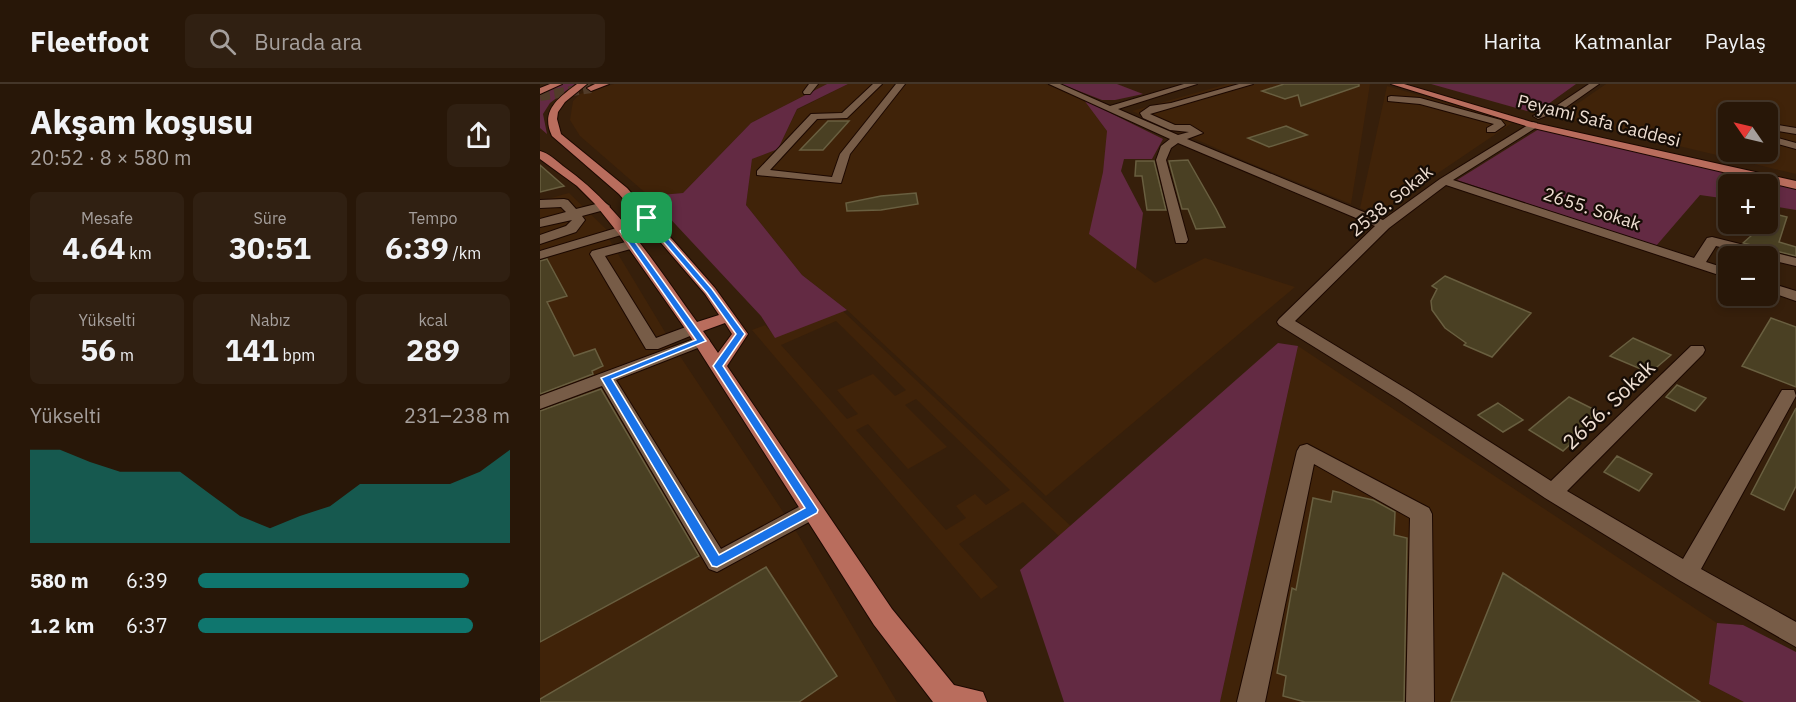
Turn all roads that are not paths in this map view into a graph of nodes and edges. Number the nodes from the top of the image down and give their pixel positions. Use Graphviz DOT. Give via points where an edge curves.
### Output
graph roads {
  1 [pos="548,84"];
  2 [pos="558,84"];
  3 [pos="605,84"];
  4 [pos="814,84"];
  5 [pos="878,84"];
  6 [pos="901,84"];
  7 [pos="1053,84"];
  8 [pos="1193,84"];
  9 [pos="1213,84"];
  10 [pos="1220,84"];
  11 [pos="1249,84"];
  12 [pos="1395,84"];
  13 [pos="1594,84"];
  14 [pos="587,86"];
  15 [pos="1408,86"];
  16 [pos="1231,87"];
  17 [pos="540,89"];
  18 [pos="807,92"];
  19 [pos="808,107"];
  20 [pos="855,107"];
  21 [pos="882,107"];
  22 [pos="1115,107"];
  23 [pos="1559,108"];
  24 [pos="1532,120"];
  25 [pos="1550,124"];
  26 [pos="1778,128"];
  27 [pos="1491,130"];
  28 [pos="1796,131"];
  29 [pos="1178,139"];
  30 [pos="540,141"];
  31 [pos="1778,141"];
  32 [pos="1796,146"];
  33 [pos="540,154"];
  34 [pos="564,169"];
  35 [pos="1796,179"];
  36 [pos="1444,181"];
  37 [pos="1796,185"];
  38 [pos="540,204"];
  39 [pos="604,206"];
  40 [pos="574,214"];
  41 [pos="647,218"];
  42 [pos="540,223"];
  43 [pos="1384,225"];
  44 [pos="623,231"];
  45 [pos="540,240"];
  46 [pos="1181,240"];
  47 [pos="633,244"];
  48 [pos="540,255"];
  49 [pos="1796,262"];
  50 [pos="1698,264"];
  51 [pos="1718,271"];
  52 [pos="1778,290"];
  53 [pos="1796,296"];
  54 [pos="728,317"];
  55 [pos="698,335"];
  56 [pos="1697,350"];
  57 [pos="718,366"];
  58 [pos="606,378"];
  59 [pos="1788,394"];
  60 [pos="540,403"];
  61 [pos="1552,492"];
  62 [pos="812,510"];
  63 [pos="1687,573"];
  64 [pos="1796,634"];
  65 [pos="945,700"];
  66 [pos="973,702"];
  67 [pos="1251,702"];
  68 [pos="1419,702"];
  1 -- 17 [label="main road"];
  2 -- 17 [label="main road"];
  3 -- 14 [label="main road"];
  4 -- 18 [label="street"];
  5 -- 20 [label="street"];
  6 -- 21 [label="street"];
  7 -- 22 [label="street"];
  8 -- 22 [label="street"];
  9 -- 22 [label="street"];
  10 -- 16 [label="street"];
  11 -- 16 [label="street"];
  12 -- 15 [label="main road, Peyami Safa Caddesi"];
  13 -- 23 [label="street"];
  14 -- 41 [label="main road" via="567,96 552,112 550,126 623,191"];
  15 -- 24 [label="main road, Peyami Safa Caddesi"];
  15 -- 27 [label="street" via="1394,92 1390,104 1420,101 1498,122 1500,125"];
  16 -- 29 [label="street" via="1145,113 1174,128 1202,132"];
  19 -- 20 [label="street"];
  20 -- 21 [label="street"];
  20 -- 21 [label="street" via="844,116 814,116 761,173 837,181 845,154"];
  22 -- 29 [label="street"];
  23 -- 24 [label="street, 2538. Sokak"];
  23 -- 25 [label="street"];
  24 -- 25 [label="main road, Peyami Safa Caddesi"];
  24 -- 36 [label="street, 2538. Sokak"];
  25 -- 35 [label="main road, Peyami Safa Caddesi"];
  25 -- 37 [label="main road, Peyami Safa Caddesi"];
  26 -- 28 [label="street"];
  29 -- 43 [label="street"];
  29 -- 46 [label="street" via="1166,146 1161,160"];
  30 -- 34 [label="main road"];
  31 -- 32 [label="street"];
  33 -- 34 [label="main road"];
  34 -- 39 [label="main road"];
  36 -- 43 [label="street, 2538. Sokak"];
  36 -- 50 [label="street, 2655. Sokak"];
  38 -- 40 [label="street" via="561,202"];
  39 -- 40 [label="street"];
  39 -- 44 [label="main road"];
  40 -- 42 [label="street"];
  40 -- 45 [label="street" via="579,220 575,226"];
  41 -- 44 [label="main road"];
  41 -- 54 [label="main road"];
  43 -- 61 [label="street, 2538. Sokak" via="1285,322"];
  44 -- 47 [label="main road"];
  44 -- 48 [label="street"];
  47 -- 55 [label="main road"];
  47 -- 55 [label="street" via="597,254 652,345"];
  49 -- 50 [label="street" via="1712,241"];
  50 -- 51 [label="street, 2655. Sokak"];
  52 -- 53 [label="street"];
  54 -- 55 [label="main road"];
  54 -- 57 [label="main road" via="740,334"];
  55 -- 57 [label="main road"];
  55 -- 58 [label="street"];
  56 -- 61 [label="street, 2656. Sokak"];
  57 -- 62 [label="main road"];
  58 -- 60 [label="street"];
  58 -- 62 [label="street" via="717,562"];
  59 -- 63 [label="street"];
  61 -- 63 [label="street"];
  62 -- 65 [label="main road" via="883,617"];
  63 -- 64 [label="street"];
  65 -- 66 [label="main road"];
  67 -- 68 [label="street" via="1307,452 1421,514"];
}
